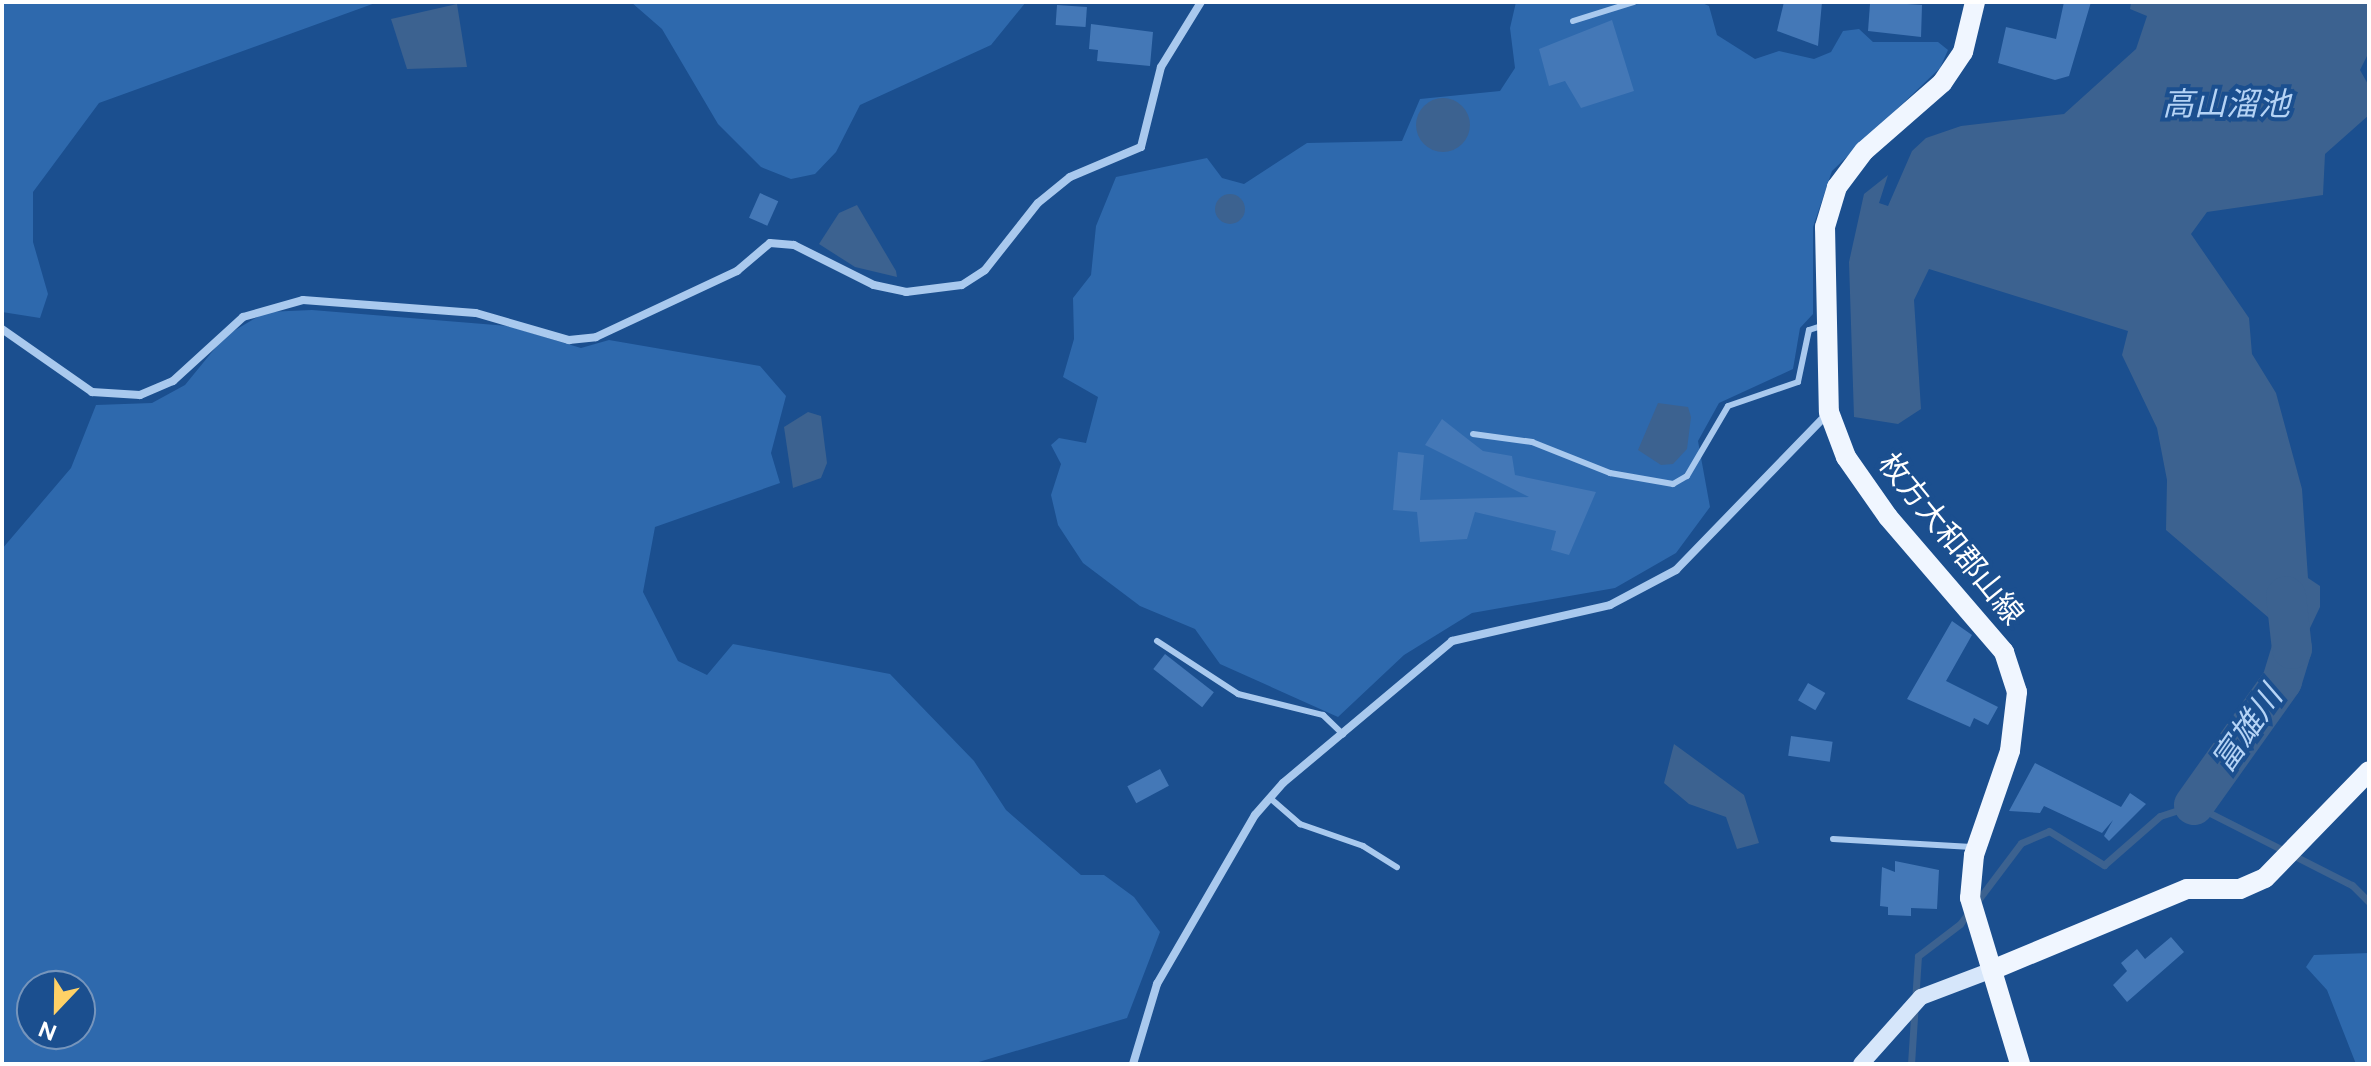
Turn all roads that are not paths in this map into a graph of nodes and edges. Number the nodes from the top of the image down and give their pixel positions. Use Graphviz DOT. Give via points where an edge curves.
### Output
graph roads {
  1 [pos="1201,2"];
  2 [pos="1634,2"];
  3 [pos="1975,2"];
  4 [pos="1573,21"];
  5 [pos="1827,324"];
  6 [pos="2,329"];
  7 [pos="1829,412"];
  8 [pos="1473,434"];
  9 [pos="1157,641"];
  10 [pos="1343,734"];
  11 [pos="2369,771"];
  12 [pos="1270,798"];
  13 [pos="1833,839"];
  14 [pos="1976,847"];
  15 [pos="1397,867"];
  16 [pos="1992,970"];
  17 [pos="1133,1064"];
  18 [pos="1861,1064"];
  19 [pos="2020,1064"];
  1 -- 6 [label="street" via="1161,67 1141,147 1070,177 1038,203 985,270 962,285 906,292 874,285 794,245 770,243 737,271 596,337 569,340 476,313 303,300 243,317 173,381 140,395 92,392"];
  2 -- 4 [label="lane"];
  3 -- 5 [label="main road, 枚方大和郡山線" via="1963,52 1942,83 1864,151 1837,187 1825,227"];
  5 -- 7 [label="main road, 枚方大和郡山線"];
  5 -- 8 [label="lane" via="1809,330 1798,382 1728,406 1687,476 1673,484 1610,473 1532,442"];
  7 -- 10 [label="street" via="1814,420 1676,570 1610,605 1452,641"];
  7 -- 14 [label="main road, 枚方大和郡山線" via="1846,457 1888,517 2004,652 2017,692 2010,751"];
  9 -- 10 [label="lane" via="1238,694 1323,715"];
  10 -- 12 [label="street"];
  11 -- 16 [label="main road" via="2265,878 2240,889 2187,889"];
  12 -- 15 [label="lane" via="1300,824 1363,846"];
  12 -- 17 [label="street" via="1157,984"];
  13 -- 14 [label="lane"];
  14 -- 16 [label="main road, 枚方大和郡山線" via="1970,898"];
  16 -- 18 [label="street" via="1921,997"];
  16 -- 19 [label="main road, 枚方大和郡山線"];
}
